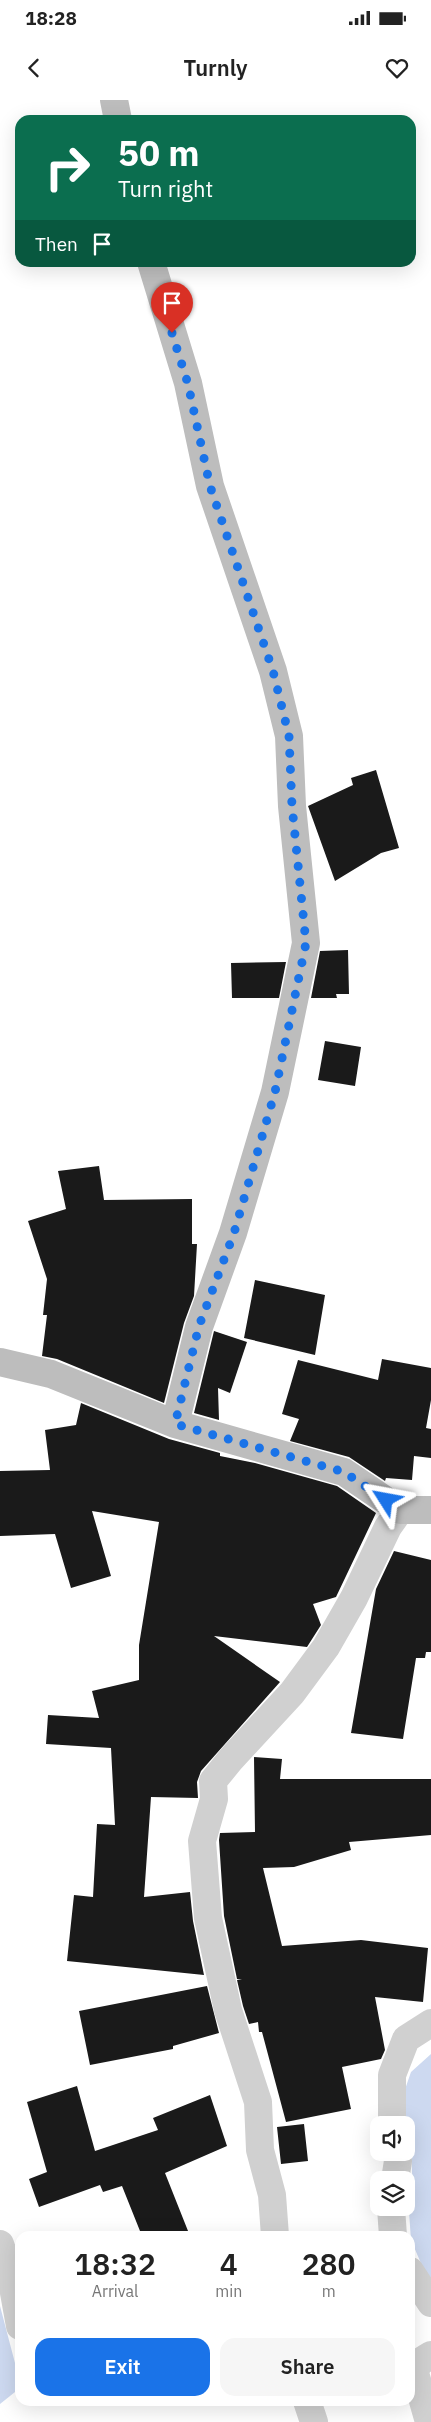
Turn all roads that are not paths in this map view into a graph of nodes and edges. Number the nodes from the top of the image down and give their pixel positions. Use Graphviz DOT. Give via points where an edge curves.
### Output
graph roads {
  1 [pos="114,100"];
  2 [pos="117,115"];
  3 [pos="153,267"];
  4 [pos="0,1362"];
  5 [pos="175,1424"];
  6 [pos="400,1510"];
  7 [pos="431,1510"];
  8 [pos="431,2023"];
  9 [pos="392,2116"];
  10 [pos="391,2216"];
  11 [pos="275,2231"];
  12 [pos="392,2231"];
  13 [pos="0,2244"];
  14 [pos="415,2278"];
  15 [pos="15,2298"];
  16 [pos="431,2303"];
  17 [pos="431,2355"];
  18 [pos="415,2370"];
  19 [pos="415,2376"];
  20 [pos="309,2406"];
  21 [pos="314,2422"];
  22 [pos="429,2422"];
  1 -- 2 [label="street"];
  3 -- 5 [label="street" via="188,384 210,486 273,671 289,736 292,806 306,943 275,1092 234,1233 199,1326"];
  4 -- 5 [label="street" via="51,1374"];
  5 -- 6 [label="street" via="344,1472"];
  6 -- 7 [label="street"];
  6 -- 11 [label="street" via="326,1647 292,1693 213,1781 214,1799 202,1841 208,1918 228,2010 258,2102 260,2150 272,2195"];
  8 -- 9 [label="street" via="406,2039 392,2075"];
  10 -- 12 [label="street"];
  13 -- 15 [label="street"];
  14 -- 16 [label="street"];
  17 -- 18 [label="street" via="418,2363"];
  19 -- 22 [label="street"];
  20 -- 21 [label="street"];
}
